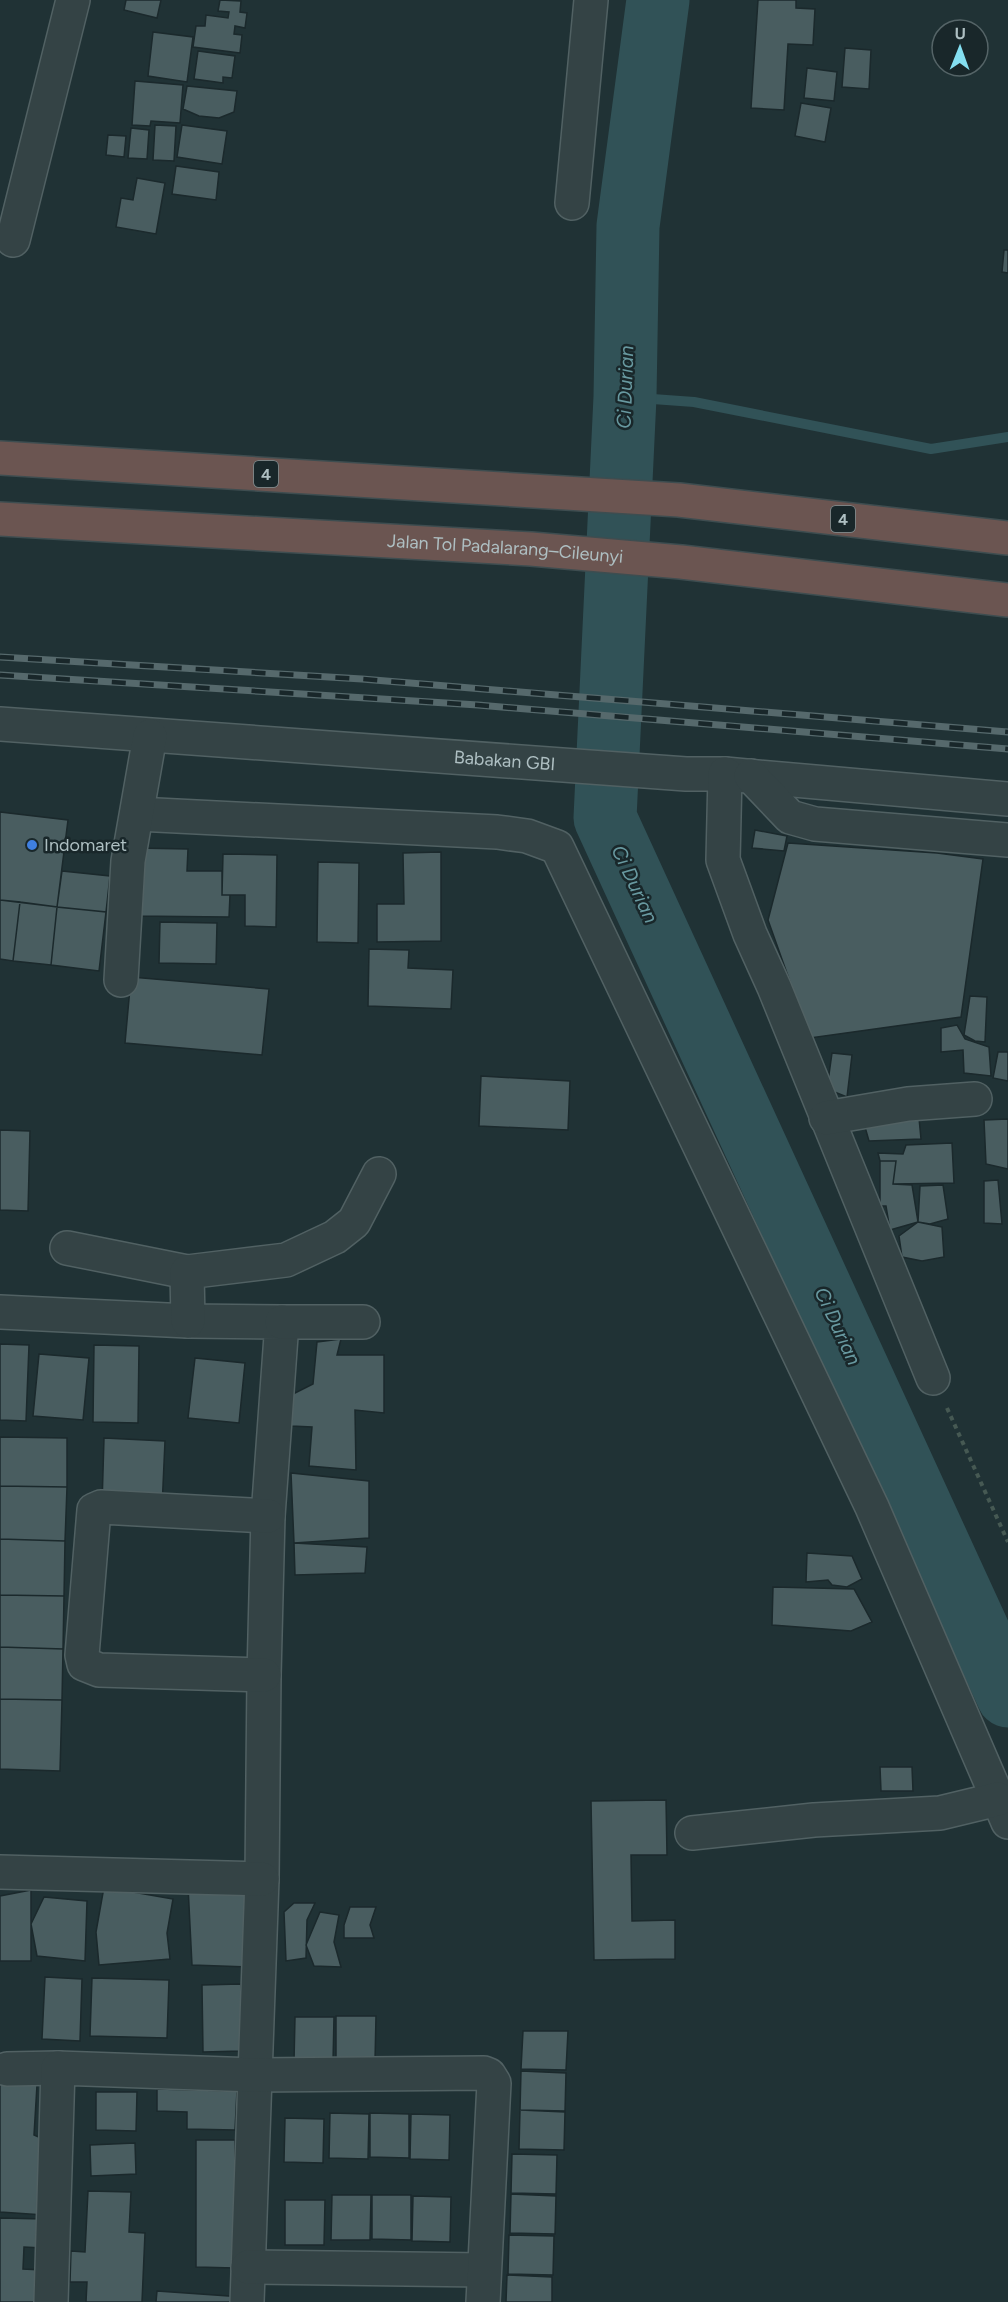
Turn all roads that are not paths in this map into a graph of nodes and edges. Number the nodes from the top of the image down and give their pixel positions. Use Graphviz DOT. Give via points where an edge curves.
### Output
graph roads {
  1 [pos="73,0"];
  2 [pos="591,0"];
  3 [pos="572,202"];
  4 [pos="13,240"];
  5 [pos="0,458"];
  6 [pos="0,519"];
  7 [pos="1008,538"];
  8 [pos="1008,600"];
  9 [pos="0,724"];
  10 [pos="150,736"];
  11 [pos="738,775"];
  12 [pos="1008,799"];
  13 [pos="137,814"];
  14 [pos="1008,840"];
  15 [pos="122,980"];
  16 [pos="975,1099"];
  17 [pos="826,1118"];
  18 [pos="379,1174"];
  19 [pos="67,1248"];
  20 [pos="188,1272"];
  21 [pos="0,1312"];
  22 [pos="188,1321"];
  23 [pos="282,1322"];
  24 [pos="363,1322"];
  25 [pos="933,1378"];
  26 [pos="268,1516"];
  27 [pos="264,1675"];
  28 [pos="1003,1810"];
  29 [pos="692,1833"];
  30 [pos="0,1872"];
  31 [pos="262,1879"];
  32 [pos="58,2068"];
  33 [pos="7,2069"];
  34 [pos="255,2075"];
  35 [pos="248,2267"];
  36 [pos="484,2270"];
  37 [pos="51,2302"];
  38 [pos="248,2302"];
  39 [pos="483,2302"];
  1 -- 4 [label="street"];
  2 -- 3 [label="street"];
  5 -- 7 [label="highway, 4" via="679,500"];
  6 -- 8 [label="highway, Jalan Tol Padalarang–Cileunyi" via="531,549 681,562"];
  9 -- 10 [label="street, Babakan GBI"];
  10 -- 11 [label="street, Babakan GBI"];
  10 -- 13 [label="street"];
  11 -- 12 [label="street, Babakan GBI"];
  11 -- 14 [label="street" via="790,817 815,824"];
  11 -- 17 [label="street" via="723,860"];
  13 -- 15 [label="street" via="128,861"];
  13 -- 28 [label="street" via="497,832 527,836 557,847 872,1507"];
  16 -- 17 [label="street" via="908,1104"];
  17 -- 25 [label="street"];
  18 -- 20 [label="street" via="354,1222 335,1237 286,1260"];
  19 -- 20 [label="street"];
  20 -- 22 [label="street"];
  21 -- 22 [label="street"];
  22 -- 23 [label="street"];
  23 -- 24 [label="street"];
  23 -- 26 [label="street"];
  26 -- 27 [label="street"];
  26 -- 27 [label="street" via="101,1507 94,1510 82,1655 84,1664 99,1670"];
  27 -- 31 [label="street"];
  28 -- 29 [label="street" via="814,1820"];
  30 -- 31 [label="street"];
  31 -- 34 [label="street"];
  32 -- 33 [label="street"];
  32 -- 34 [label="street"];
  32 -- 37 [label="street"];
  34 -- 35 [label="street"];
  34 -- 36 [label="street" via="489,2075 494,2083"];
  35 -- 36 [label="street"];
  35 -- 38 [label="street"];
  36 -- 39 [label="street"];
}
